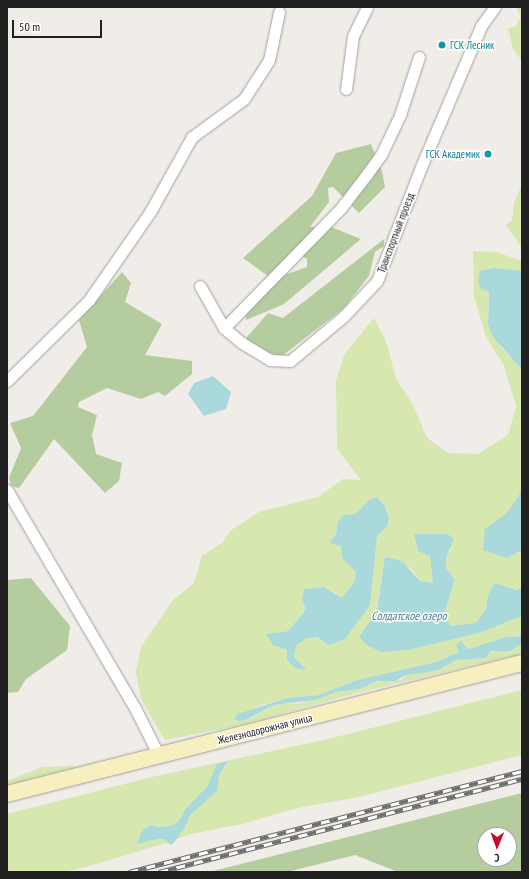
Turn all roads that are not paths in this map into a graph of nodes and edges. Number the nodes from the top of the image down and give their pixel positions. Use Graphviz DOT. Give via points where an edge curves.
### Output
graph roads {
  1 [pos="367,7"];
  2 [pos="495,7"];
  3 [pos="279,12"];
  4 [pos="419,57"];
  5 [pos="346,89"];
  6 [pos="200,286"];
  7 [pos="224,328"];
  8 [pos="7,381"];
  9 [pos="7,490"];
  10 [pos="522,663"];
  11 [pos="159,756"];
  12 [pos="7,794"];
  1 -- 5 [label="street" via="353,36"];
  2 -- 7 [label="street, Транспортный проезд" via="481,26 421,167 377,281 344,316 290,361 270,360 242,343"];
  3 -- 8 [label="street" via="269,60 244,99 192,137 150,212 89,300"];
  4 -- 7 [label="street" via="391,135 381,155 354,193"];
  6 -- 7 [label="street, Транспортный проезд"];
  9 -- 11 [label="street" via="135,708"];
  10 -- 11 [label="main road, Железнодорожная улица"];
  11 -- 12 [label="main road, Железнодорожная улица"];
}
